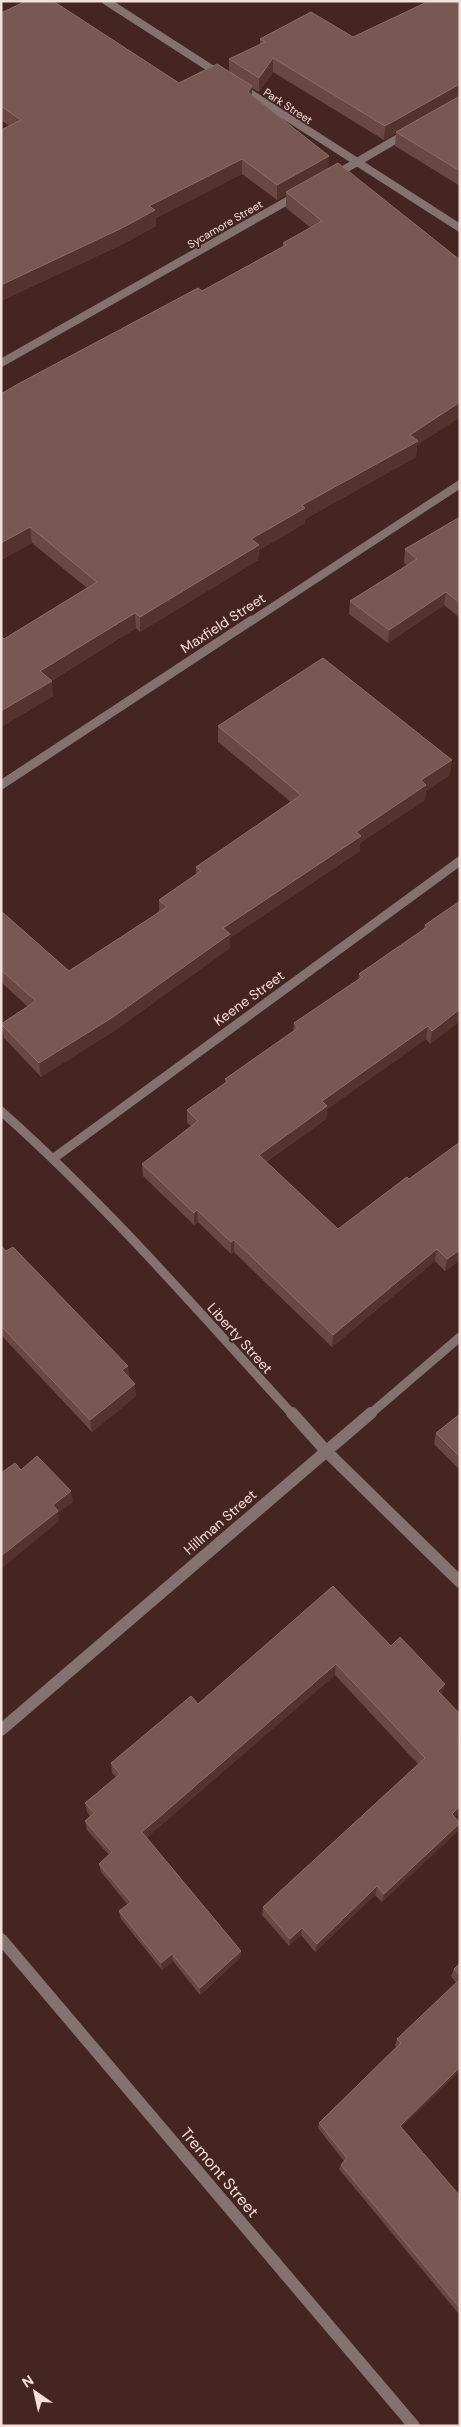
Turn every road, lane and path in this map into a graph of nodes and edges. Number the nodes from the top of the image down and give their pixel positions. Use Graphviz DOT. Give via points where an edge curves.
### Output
graph roads {
  1 [pos="106,1"];
  2 [pos="417,128"];
  3 [pos="357,162"];
  4 [pos="322,182"];
  5 [pos="305,191"];
  6 [pos="460,228"];
  7 [pos="1,363"];
  8 [pos="460,484"];
  9 [pos="1,785"];
  10 [pos="460,860"];
  11 [pos="1,1112"];
  12 [pos="54,1158"];
  13 [pos="460,1337"];
  14 [pos="326,1451"];
  15 [pos="460,1582"];
  16 [pos="1,1730"];
  17 [pos="1,1939"];
  18 [pos="414,2426"];
  1 -- 3 [label="street, Park Street"];
  2 -- 3 [label="street"];
  3 -- 4 [label="street"];
  3 -- 6 [label="street, Park Street"];
  5 -- 7 [label="street, Sycamore Street"];
  8 -- 9 [label="street, Maxfield Street"];
  10 -- 12 [label="street, Keene Street"];
  11 -- 12 [label="street, Liberty Street"];
  12 -- 14 [label="street, Liberty Street" via="142,1249"];
  13 -- 14 [label="street, Hillman Street"];
  14 -- 15 [label="street, Liberty Street"];
  14 -- 16 [label="street, Hillman Street"];
  17 -- 18 [label="street, Tremont Street"];
}
